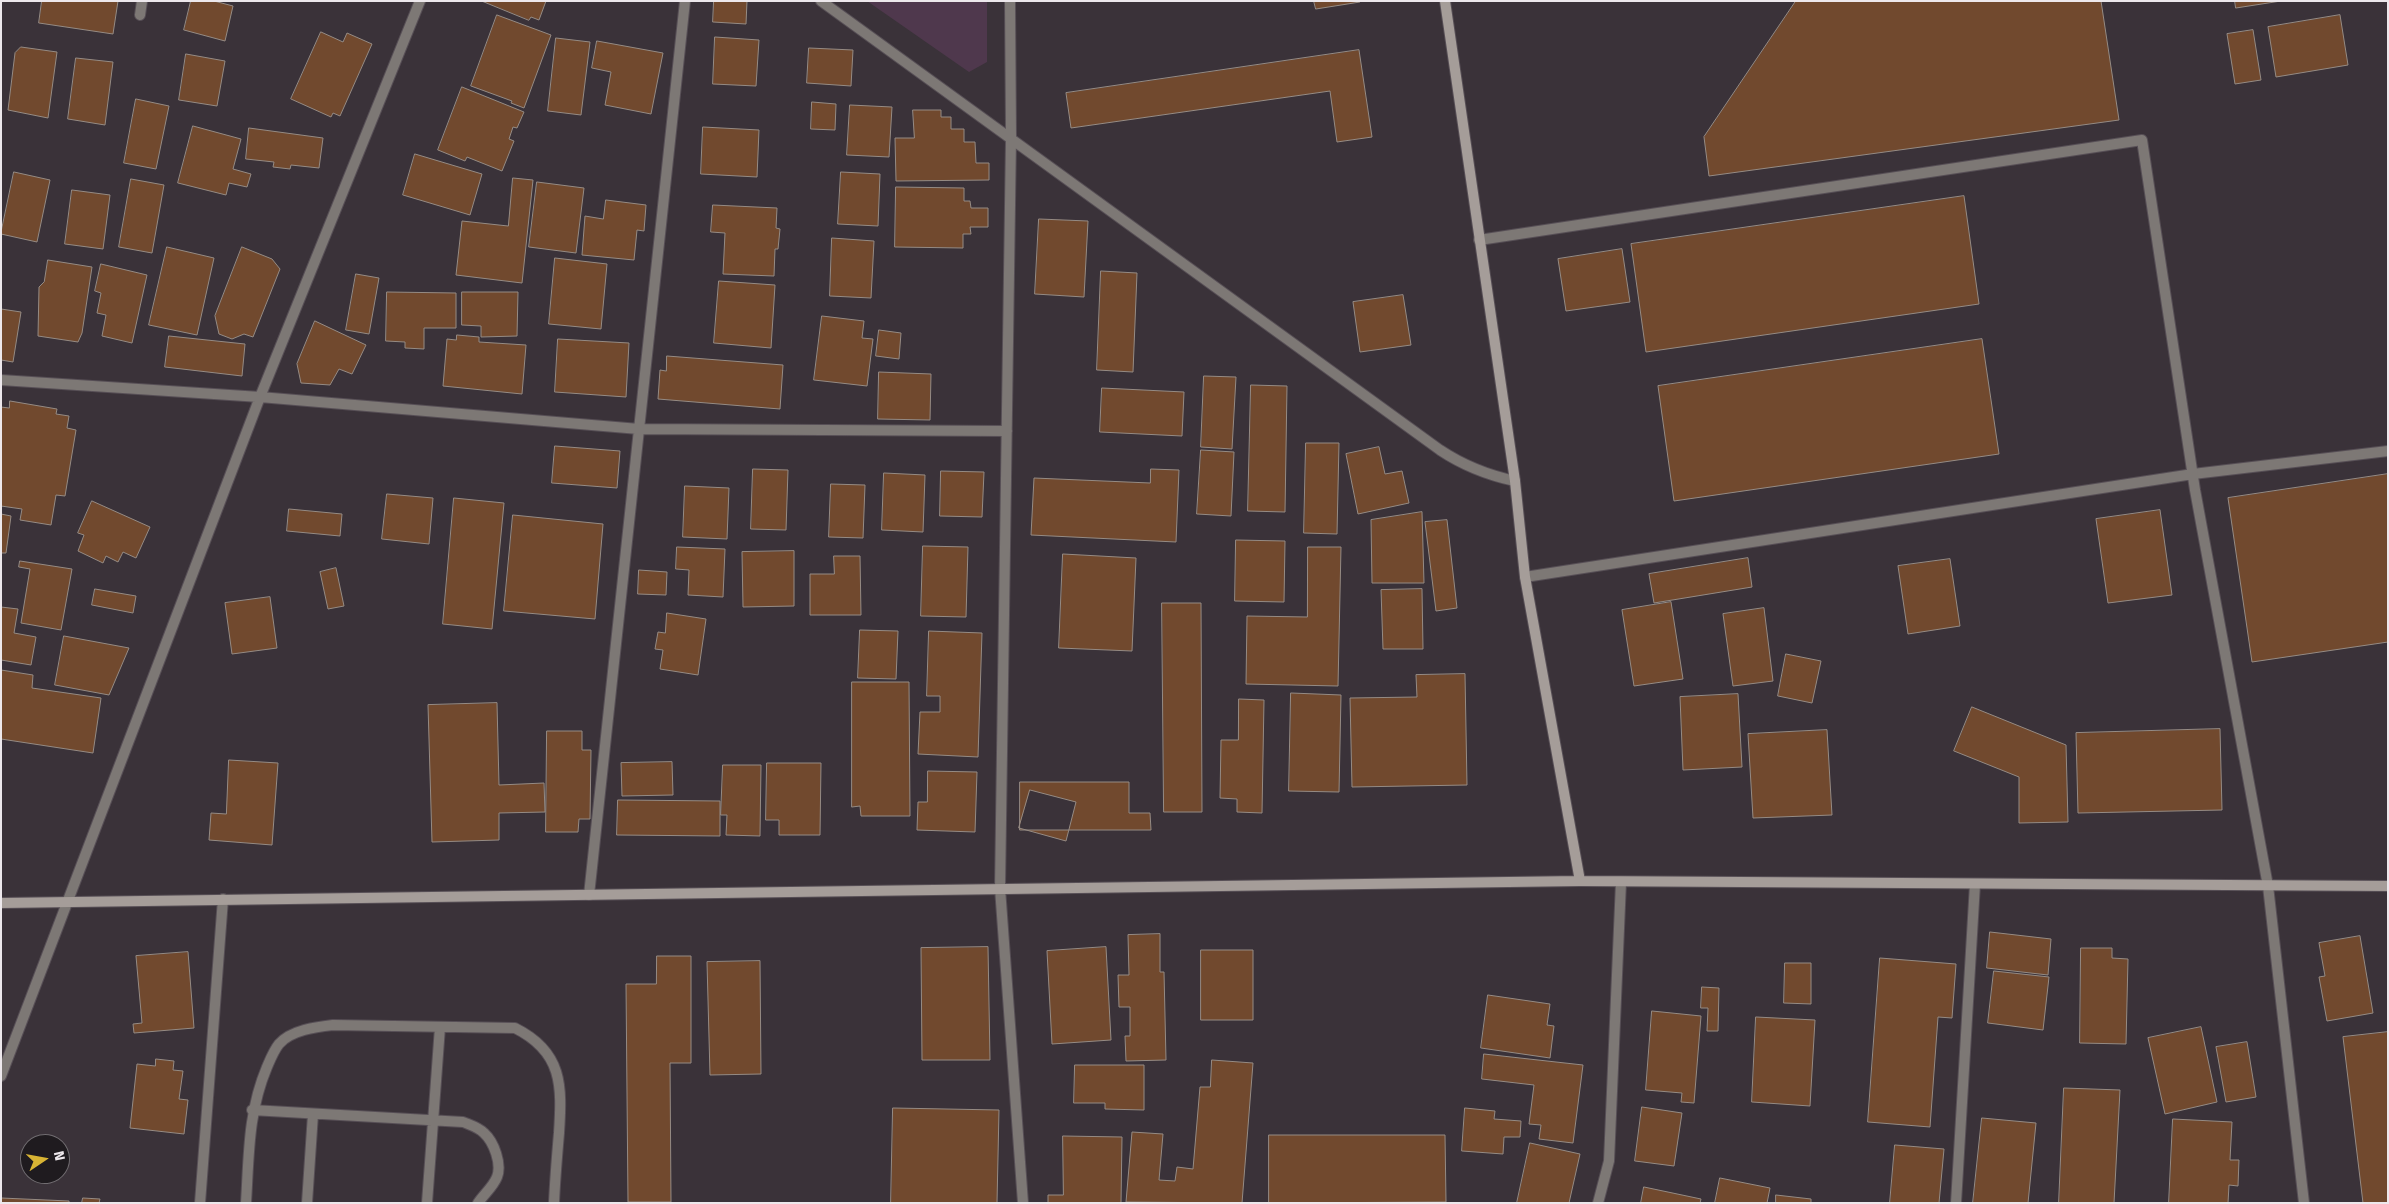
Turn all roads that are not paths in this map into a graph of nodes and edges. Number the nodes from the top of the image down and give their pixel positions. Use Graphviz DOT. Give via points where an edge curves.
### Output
graph roads {
  1 [pos="142,1"];
  2 [pos="420,1"];
  3 [pos="685,1"];
  4 [pos="821,1"];
  5 [pos="1010,1"];
  6 [pos="1445,1"];
  7 [pos="140,15"];
  8 [pos="1012,137"];
  9 [pos="1478,240"];
  10 [pos="1,380"];
  11 [pos="260,397"];
  12 [pos="639,429"];
  13 [pos="1007,431"];
  14 [pos="2388,451"];
  15 [pos="2193,474"];
  16 [pos="1515,480"];
  17 [pos="1525,577"];
  18 [pos="1580,881"];
  19 [pos="1621,882"];
  20 [pos="1975,884"];
  21 [pos="2268,886"];
  22 [pos="2388,886"];
  23 [pos="1000,888"];
  24 [pos="589,895"];
  25 [pos="223,899"];
  26 [pos="69,901"];
  27 [pos="1,903"];
  28 [pos="440,1027"];
  29 [pos="1,1076"];
  30 [pos="252,1110"];
  31 [pos="313,1114"];
  32 [pos="433,1122"];
  33 [pos="200,1203"];
  34 [pos="246,1203"];
  35 [pos="307,1203"];
  36 [pos="427,1203"];
  37 [pos="478,1203"];
  38 [pos="554,1203"];
  39 [pos="1023,1203"];
  40 [pos="1598,1203"];
  41 [pos="1956,1203"];
  42 [pos="2304,1203"];
  1 -- 7 [label="street"];
  2 -- 11 [label="street"];
  3 -- 12 [label="street"];
  4 -- 8 [label="street"];
  5 -- 8 [label="street"];
  6 -- 9 [label="street"];
  8 -- 13 [label="street"];
  8 -- 16 [label="street" via="1440,450 1480,471"];
  9 -- 15 [label="street" via="2142,140"];
  9 -- 16 [label="street"];
  10 -- 11 [label="street"];
  11 -- 12 [label="street"];
  11 -- 26 [label="street"];
  12 -- 13 [label="street"];
  12 -- 24 [label="street"];
  13 -- 23 [label="street"];
  14 -- 15 [label="street"];
  15 -- 17 [label="street"];
  15 -- 21 [label="street"];
  16 -- 17 [label="street"];
  17 -- 18 [label="street"];
  18 -- 19 [label="street"];
  18 -- 23 [label="street"];
  19 -- 20 [label="street"];
  19 -- 40 [label="street" via="1609,1161"];
  20 -- 21 [label="street"];
  20 -- 41 [label="street"];
  21 -- 22 [label="street"];
  21 -- 42 [label="street"];
  23 -- 24 [label="street"];
  23 -- 39 [label="street"];
  24 -- 25 [label="street"];
  25 -- 26 [label="street"];
  25 -- 33 [label="street"];
  26 -- 27 [label="street"];
  26 -- 29 [label="street"];
  28 -- 30 [label="street" via="332,1025 305,1029 280,1042 260,1084"];
  28 -- 32 [label="street"];
  28 -- 38 [label="street" via="516,1028 549,1054 560,1084 561,1100"];
  30 -- 31 [label="street"];
  30 -- 34 [label="street"];
  31 -- 32 [label="street"];
  31 -- 35 [label="street"];
  32 -- 36 [label="street"];
  32 -- 37 [label="street" via="469,1124 484,1132 492,1144 498,1163 497,1176"];
}
